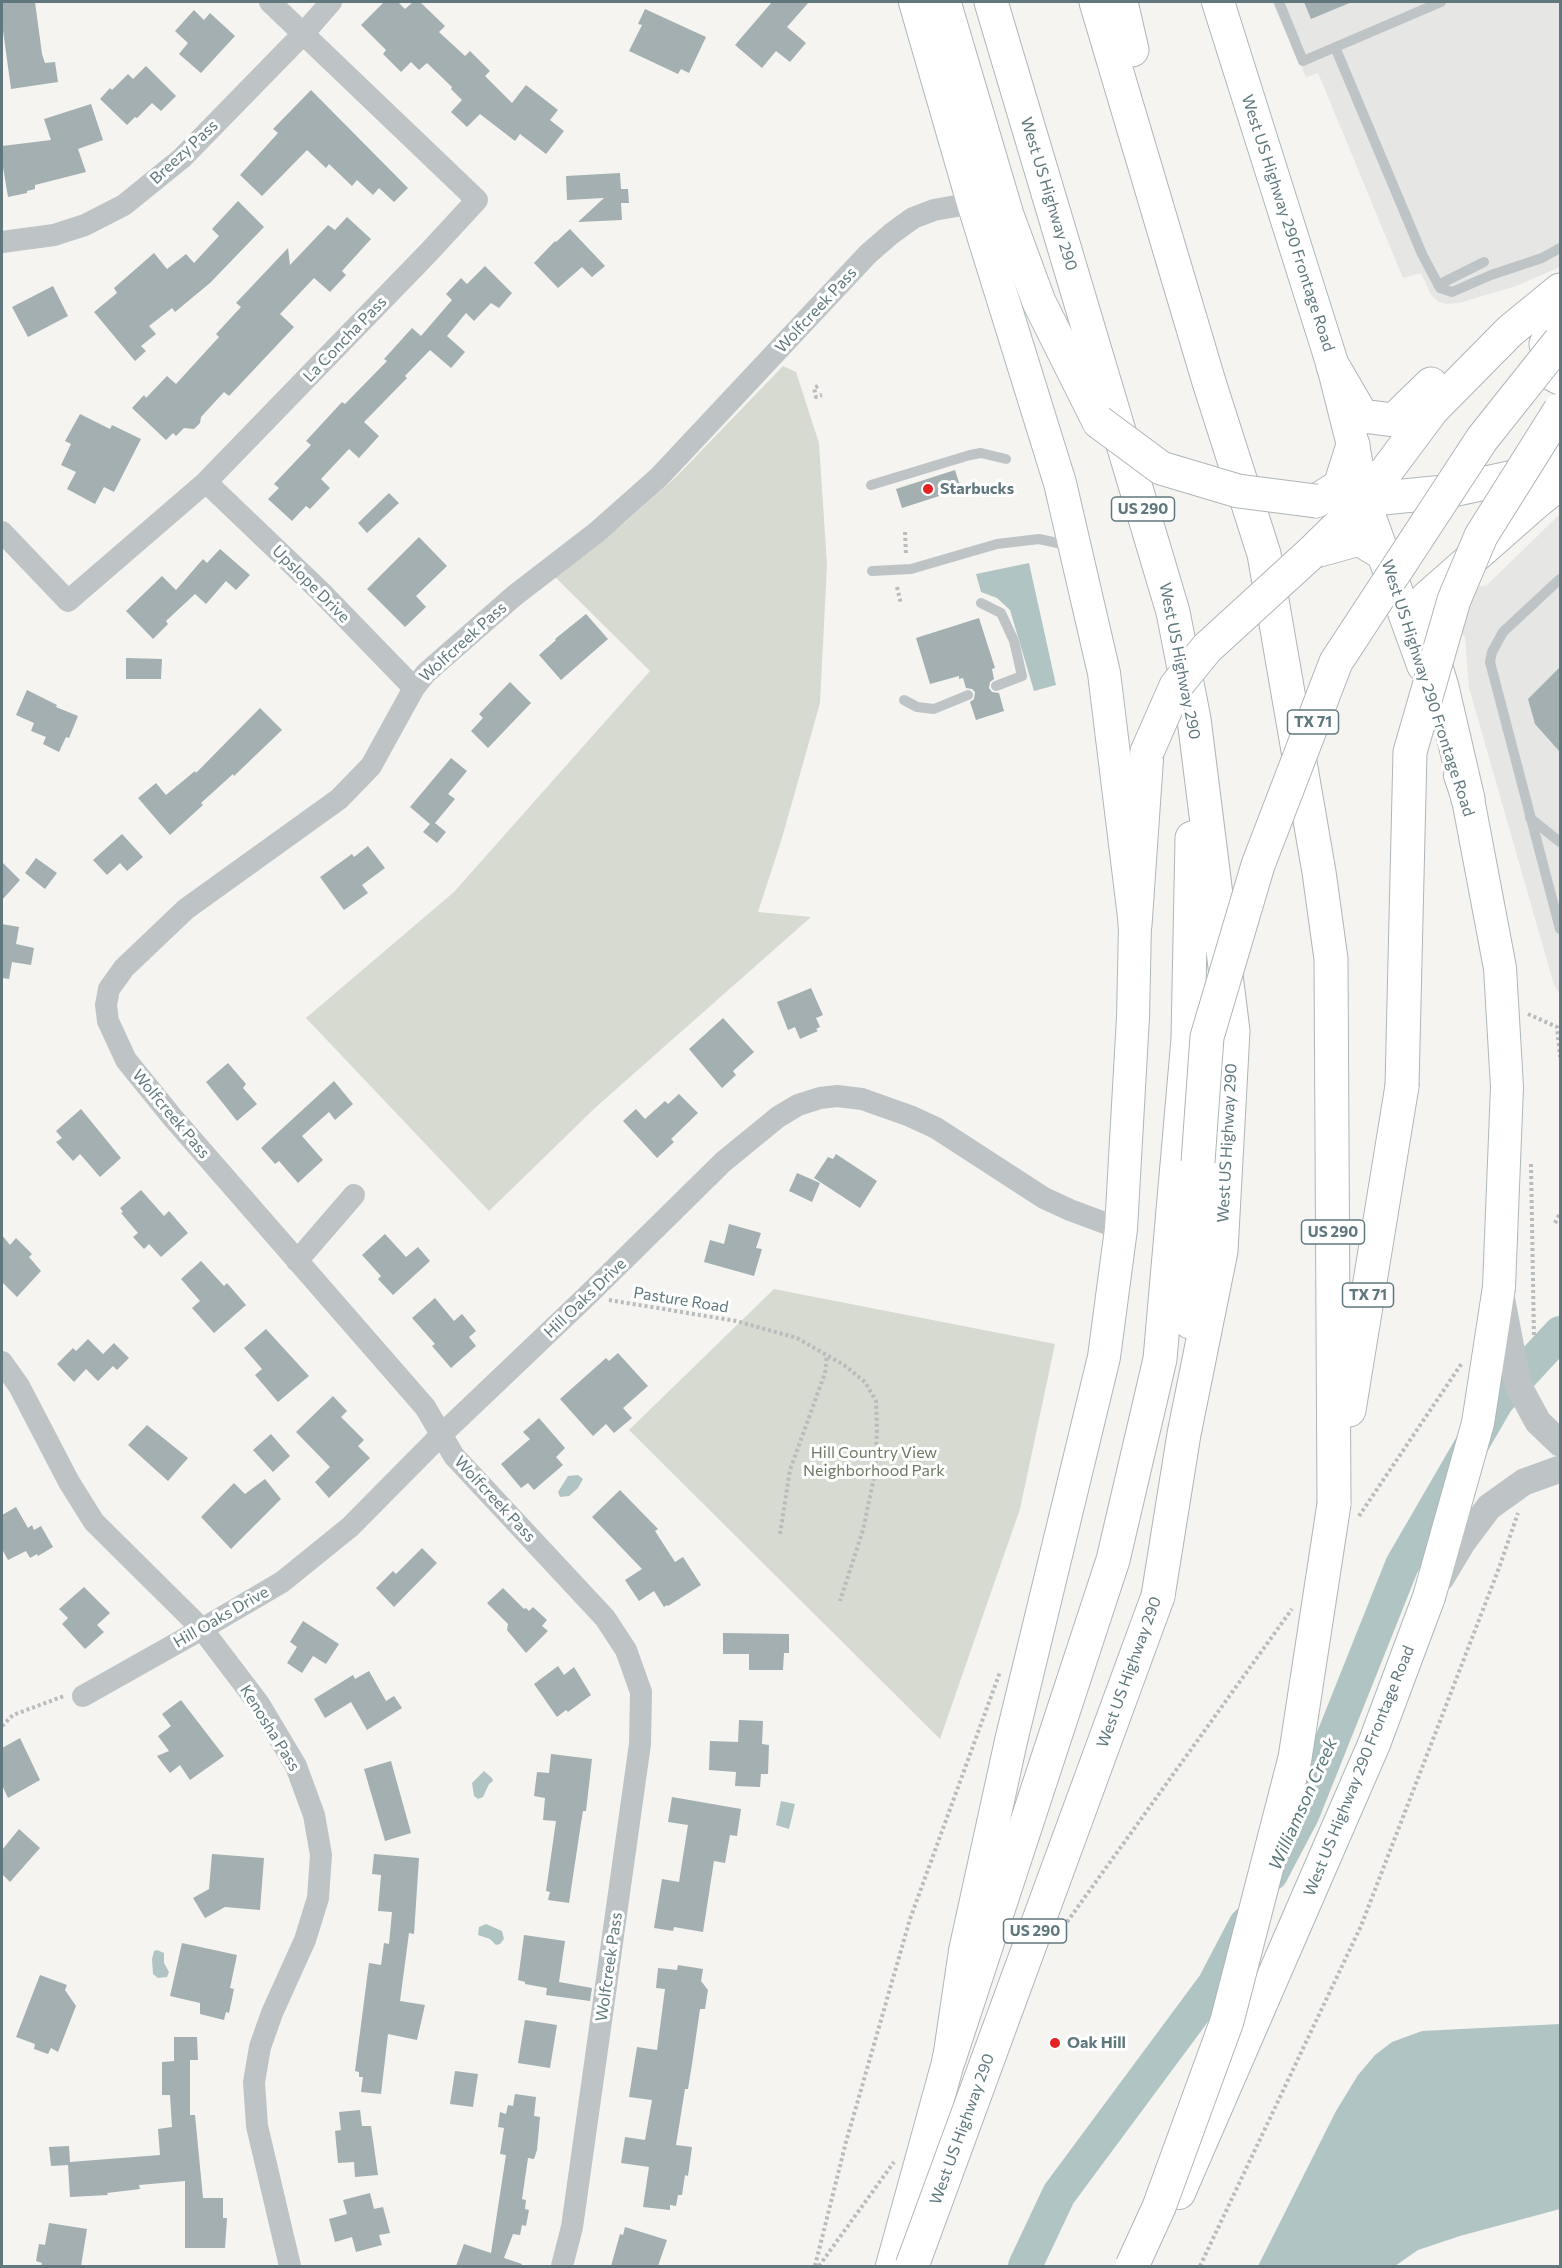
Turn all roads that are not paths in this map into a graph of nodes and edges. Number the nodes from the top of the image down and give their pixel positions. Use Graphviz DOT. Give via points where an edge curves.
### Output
graph roads {
  1 [pos="270,2"];
  2 [pos="331,2"];
  3 [pos="915,2"];
  4 [pos="944,2"];
  5 [pos="991,2"];
  6 [pos="1096,2"];
  7 [pos="1121,2"];
  8 [pos="1218,2"];
  9 [pos="1279,2"];
  10 [pos="1441,2"];
  11 [pos="303,34"];
  12 [pos="1335,47"];
  13 [pos="973,203"];
  14 [pos="2,242"];
  15 [pos="1560,248"];
  16 [pos="1484,262"];
  17 [pos="1438,285"];
  18 [pos="1560,290"];
  19 [pos="1560,313"];
  20 [pos="1510,331"];
  21 [pos="1560,341"];
  22 [pos="1333,366"];
  23 [pos="1560,378"];
  24 [pos="1209,382"];
  25 [pos="1560,410"];
  26 [pos="1353,445"];
  27 [pos="1560,457"];
  28 [pos="1006,459"];
  29 [pos="206,482"];
  30 [pos="1560,483"];
  31 [pos="871,485"];
  32 [pos="1316,501"];
  33 [pos="1364,501"];
  34 [pos="2,532"];
  35 [pos="1075,547"];
  36 [pos="1311,553"];
  37 [pos="1384,554"];
  38 [pos="872,571"];
  39 [pos="1560,579"];
  40 [pos="981,603"];
  41 [pos="996,686"];
  42 [pos="414,688"];
  43 [pos="968,695"];
  44 [pos="904,700"];
  45 [pos="1194,719"];
  46 [pos="1468,799"];
  47 [pos="1530,818"];
  48 [pos="1560,842"];
  49 [pos="1135,926"];
  50 [pos="1560,930"];
  51 [pos="354,1195"];
  52 [pos="1121,1229"];
  53 [pos="297,1261"];
  54 [pos="1499,1287"];
  55 [pos="2,1362"];
  56 [pos="1184,1434"];
  57 [pos="441,1435"];
  58 [pos="1560,1443"];
  59 [pos="1560,1469"];
  60 [pos="1344,1513"];
  61 [pos="1430,1597"];
  62 [pos="202,1629"];
  63 [pos="83,1696"];
  64 [pos="949,2059"];
  65 [pos="290,2266"];
  66 [pos="562,2266"];
  67 [pos="892,2266"];
  68 [pos="912,2266"];
  69 [pos="1132,2266"];
  70 [pos="1148,2266"];
  1 -- 11 [label="street, La Concha Pass"];
  2 -- 11 [label="street, Breezy Pass"];
  3 -- 13 [label="main road"];
  4 -- 32 [label="main road, bridge" via="1007,215 1039,302 1099,422 1161,468 1238,491"];
  5 -- 45 [label="main road, West US Highway 290 / US 290" via="1173,612"];
  6 -- 24 [label="main road, US 290"];
  7 -- 24 [label="main road, US 290"];
  8 -- 22 [label="main road, West US Highway 290 Frontage Road"];
  9 -- 12 [label="lane" via="1304,61"];
  10 -- 12 [label="lane"];
  11 -- 14 [label="street, Breezy Pass" via="182,158 124,205 85,225 54,235"];
  11 -- 29 [label="street, La Concha Pass" via="477,200"];
  12 -- 17 [label="lane"];
  13 -- 35 [label="main road, West US Highway 290" via="1060,483"];
  13 -- 42 [label="street, Wolfcreek Pass" via="934,210 891,234 659,477 514,596"];
  15 -- 17 [label="lane" via="1452,292"];
  16 -- 17 [label="lane"];
  18 -- 20 [label="main road"];
  19 -- 23 [label="main road" via="1546,344 1554,375"];
  20 -- 22 [label="main road" via="1428,386 1394,420 1362,416"];
  20 -- 33 [label="main road" via="1432,410"];
  21 -- 56 [label="main road, TX 71, bridge" via="1482,439 1336,662 1258,865 1207,1037"];
  22 -- 26 [label="main road, West US Highway 290 Frontage Road"];
  24 -- 60 [label="main road, US 290" via="1264,554 1331,959"];
  25 -- 60 [label="main road, TX 71, bridge" via="1481,536 1454,600 1410,752 1402,1086"];
  26 -- 32 [label="main road" via="1340,486"];
  26 -- 33 [label="main road, West US Highway 290 Frontage Road"];
  27 -- 33 [label="main road" via="1513,477 1444,492"];
  28 -- 31 [label="lane" via="981,453 970,455"];
  29 -- 34 [label="street, La Concha Pass" via="68,601"];
  29 -- 42 [label="street, Upslope Drive"];
  30 -- 46 [label="main road" via="1427,598 1426,635"];
  32 -- 33 [label="main road"];
  33 -- 36 [label="main road"];
  33 -- 37 [label="main road, West US Highway 290 Frontage Road"];
  35 -- 38 [label="lane" via="1039,539 1008,542 911,569"];
  35 -- 49 [label="main road, West US Highway 290" via="1104,673"];
  36 -- 37 [label="main road" via="1359,539"];
  36 -- 49 [label="main road, bridge" via="1207,648 1176,686 1147,752"];
  37 -- 46 [label="main road, West US Highway 290 Frontage Road"];
  39 -- 47 [label="lane" via="1498,637 1491,652 1490,662"];
  40 -- 41 [label="lane" via="1001,613 1014,641 1022,676"];
  42 -- 53 [label="street, Wolfcreek Pass" via="371,766 339,799 186,909 124,968 109,989 108,1021 126,1060"];
  43 -- 44 [label="lane" via="934,709"];
  45 -- 56 [label="main road, West US Highway 290 / US 290" via="1233,1031 1221,1251"];
  45 -- 64 [label="main road" via="1188,1039 1160,1359 1113,1560"];
  46 -- 54 [label="main road, West US Highway 290 Frontage Road" via="1500,968 1507,1087"];
  47 -- 48 [label="lane"];
  47 -- 50 [label="lane"];
  49 -- 52 [label="main road, West US Highway 290"];
  51 -- 53 [label="street"];
  52 -- 57 [label="street, Hill Oaks Drive" via="1044,1198 936,1128 910,1116 862,1099 820,1098 788,1111 751,1137"];
  52 -- 64 [label="main road, West US Highway 290" via="1104,1357 1011,1741 965,1951"];
  53 -- 57 [label="street, Wolfcreek Pass" via="425,1407"];
  54 -- 58 [label="street, bridge" via="1518,1385 1538,1422"];
  54 -- 61 [label="main road, West US Highway 290 Frontage Road, bridge" via="1478,1423"];
  55 -- 62 [label="street, Kenosha Pass" via="94,1522"];
  56 -- 68 [label="main road, West US Highway 290 / US 290, bridge" via="1158,1596"];
  57 -- 62 [label="street, Hill Oaks Drive" via="350,1527 282,1582"];
  57 -- 66 [label="street, Wolfcreek Pass" via="454,1456 605,1617 626,1650 641,1692 640,1744 572,2227"];
  59 -- 61 [label="street, bridge" via="1524,1482 1489,1507"];
  60 -- 69 [label="main road, US 290, bridge" via="1295,1758 1227,2021"];
  61 -- 70 [label="main road, West US Highway 290 Frontage Road" via="1374,1744"];
  62 -- 63 [label="street, Hill Oaks Drive"];
  62 -- 65 [label="street, Kenosha Pass" via="259,1704 296,1766 314,1815 321,1855 318,1898 260,2047 254,2082 257,2126"];
  64 -- 67 [label="main road, West US Highway 290"];
}
